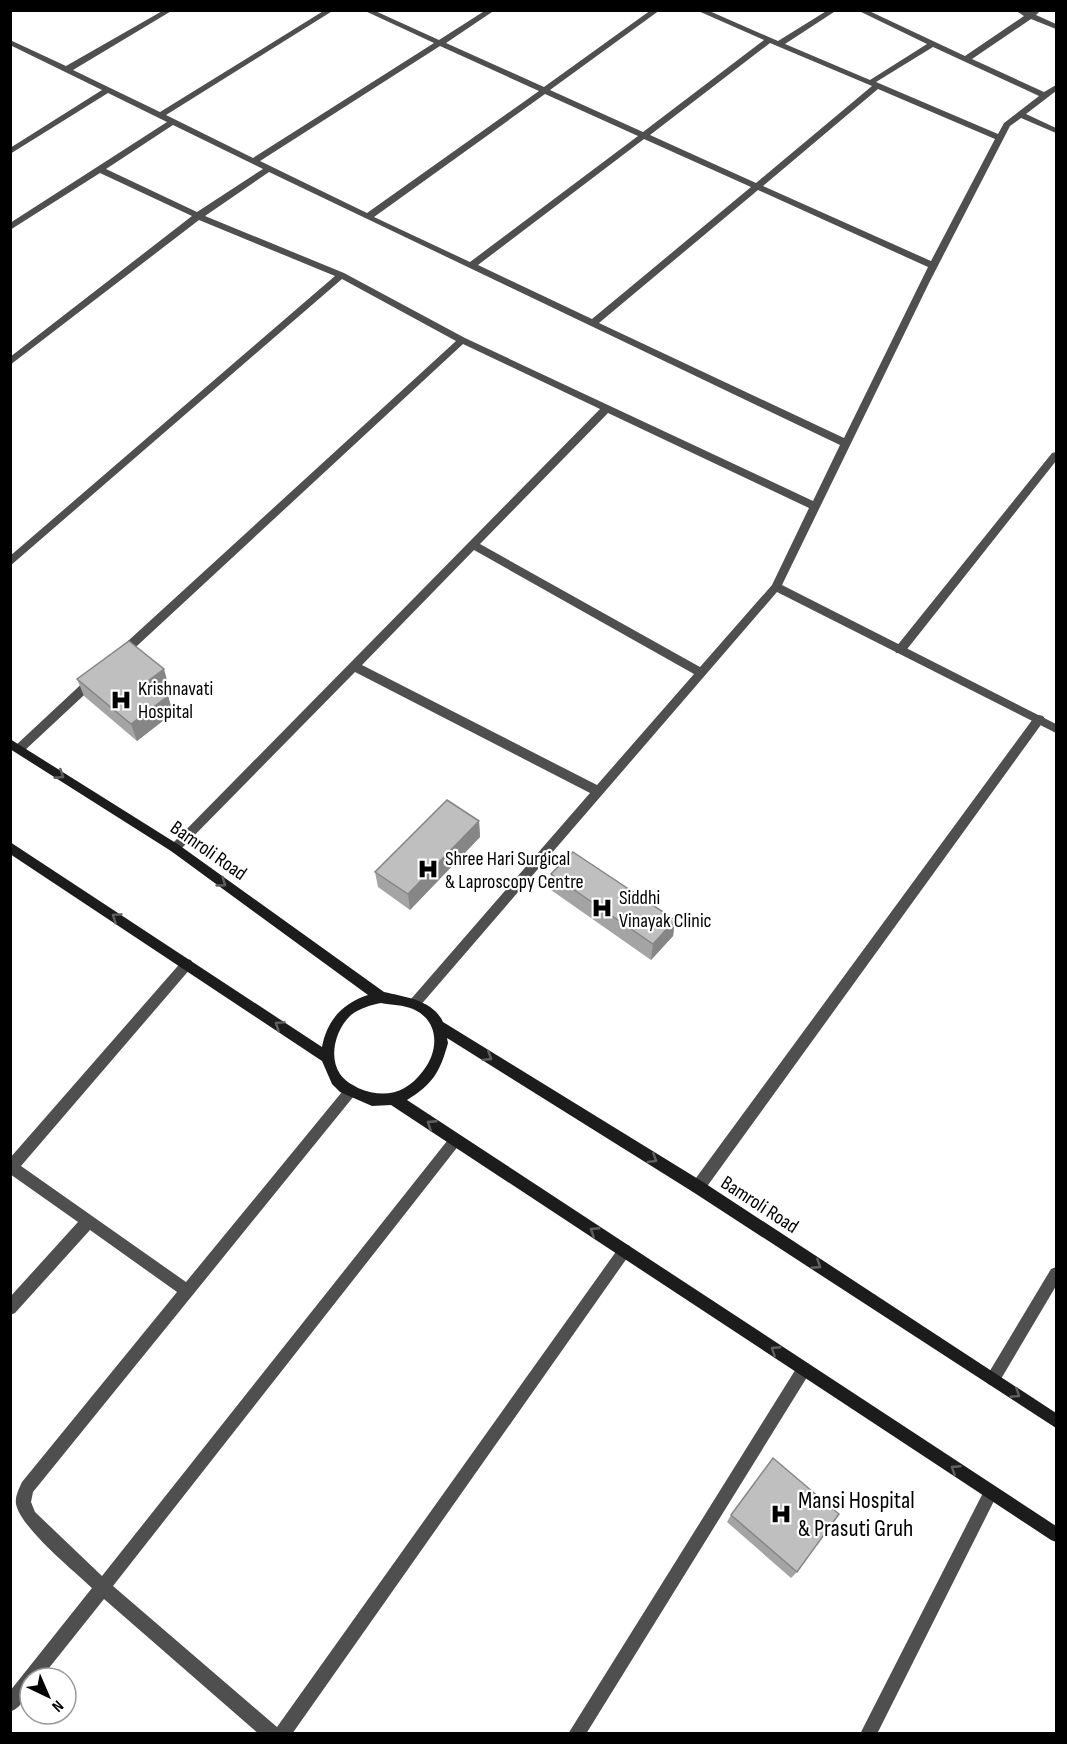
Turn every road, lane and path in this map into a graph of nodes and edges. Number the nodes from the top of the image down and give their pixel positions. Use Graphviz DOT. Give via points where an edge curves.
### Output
graph roads {
  1 [pos="170,10"];
  2 [pos="331,10"];
  3 [pos="366,10"];
  4 [pos="492,10"];
  5 [pos="657,10"];
  6 [pos="699,10"];
  7 [pos="834,10"];
  8 [pos="1018,10"];
  9 [pos="860,11"];
  10 [pos="1034,13"];
  11 [pos="1056,27"];
  12 [pos="769,40"];
  13 [pos="10,42"];
  14 [pos="440,44"];
  15 [pos="779,44"];
  16 [pos="932,44"];
  17 [pos="20,47"];
  18 [pos="10,52"];
  19 [pos="966,59"];
  20 [pos="66,70"];
  21 [pos="873,84"];
  22 [pos="1056,87"];
  23 [pos="107,90"];
  24 [pos="545,90"];
  25 [pos="1045,96"];
  26 [pos="1020,115"];
  27 [pos="159,116"];
  28 [pos="172,122"];
  29 [pos="1056,131"];
  30 [pos="642,136"];
  31 [pos="1000,138"];
  32 [pos="10,152"];
  33 [pos="254,162"];
  34 [pos="99,169"];
  35 [pos="268,169"];
  36 [pos="756,186"];
  37 [pos="198,216"];
  38 [pos="368,217"];
  39 [pos="10,227"];
  40 [pos="471,266"];
  41 [pos="934,266"];
  42 [pos="341,275"];
  43 [pos="593,323"];
  44 [pos="462,340"];
  45 [pos="10,362"];
  46 [pos="607,408"];
  47 [pos="845,443"];
  48 [pos="1056,455"];
  49 [pos="814,506"];
  50 [pos="473,545"];
  51 [pos="10,562"];
  52 [pos="776,587"];
  53 [pos="900,650"];
  54 [pos="114,660"];
  55 [pos="354,666"];
  56 [pos="106,668"];
  57 [pos="700,673"];
  58 [pos="1039,720"];
  59 [pos="1056,729"];
  60 [pos="15,746"];
  61 [pos="597,790"];
  62 [pos="10,847"];
  63 [pos="175,848"];
  64 [pos="187,964"];
  65 [pos="381,997"];
  66 [pos="415,1003"];
  67 [pos="438,1026"];
  68 [pos="327,1057"];
  69 [pos="351,1091"];
  70 [pos="392,1098"];
  71 [pos="456,1140"];
  72 [pos="11,1166"];
  73 [pos="698,1187"];
  74 [pos="88,1222"];
  75 [pos="625,1251"];
  76 [pos="1056,1274"];
  77 [pos="187,1291"];
  78 [pos="10,1308"];
  79 [pos="804,1369"];
  80 [pos="993,1379"];
  81 [pos="1056,1421"];
  82 [pos="991,1492"];
  83 [pos="1056,1535"];
  84 [pos="102,1587"];
  85 [pos="39,1666"];
  86 [pos="272,1734"];
  87 [pos="282,1734"];
  88 [pos="576,1734"];
  89 [pos="868,1734"];
  1 -- 20 [label="street"];
  2 -- 27 [label="street"];
  3 -- 14 [label="street"];
  4 -- 14 [label="street"];
  5 -- 24 [label="street"];
  6 -- 12 [label="street"];
  7 -- 15 [label="street"];
  8 -- 10 [label="street"];
  9 -- 16 [label="street"];
  10 -- 11 [label="street"];
  10 -- 19 [label="street"];
  12 -- 15 [label="street"];
  12 -- 30 [label="street"];
  13 -- 17 [label="street"];
  14 -- 24 [label="street"];
  14 -- 33 [label="street"];
  15 -- 21 [label="street"];
  16 -- 19 [label="street"];
  16 -- 21 [label="street"];
  17 -- 18 [label="street"];
  17 -- 20 [label="street"];
  19 -- 25 [label="street"];
  20 -- 23 [label="street"];
  21 -- 31 [label="street"];
  21 -- 36 [label="street"];
  22 -- 25 [label="street"];
  23 -- 27 [label="street"];
  23 -- 32 [label="street"];
  24 -- 30 [label="street"];
  24 -- 38 [label="street"];
  25 -- 26 [label="street"];
  26 -- 29 [label="street"];
  26 -- 31 [label="street" via="1007,125"];
  27 -- 28 [label="street"];
  28 -- 33 [label="street"];
  28 -- 34 [label="street"];
  30 -- 36 [label="street"];
  30 -- 40 [label="street"];
  31 -- 41 [label="street"];
  33 -- 35 [label="street"];
  34 -- 37 [label="street"];
  34 -- 39 [label="street"];
  35 -- 37 [label="street"];
  35 -- 38 [label="street"];
  36 -- 41 [label="street"];
  36 -- 43 [label="street"];
  37 -- 42 [label="street"];
  37 -- 45 [label="street"];
  38 -- 40 [label="street"];
  40 -- 43 [label="street"];
  41 -- 47 [label="street"];
  42 -- 44 [label="street"];
  42 -- 51 [label="street"];
  43 -- 47 [label="street"];
  44 -- 46 [label="street"];
  44 -- 54 [label="street"];
  46 -- 49 [label="street"];
  46 -- 50 [label="street"];
  47 -- 49 [label="street"];
  48 -- 53 [label="street"];
  49 -- 52 [label="street"];
  50 -- 55 [label="street"];
  50 -- 57 [label="street"];
  52 -- 53 [label="street"];
  52 -- 57 [label="street"];
  53 -- 58 [label="street"];
  55 -- 61 [label="street"];
  55 -- 63 [label="street"];
  56 -- 60 [label="street"];
  57 -- 61 [label="street"];
  58 -- 59 [label="street"];
  58 -- 73 [label="street"];
  60 -- 63 [label="street, Bamroli Road, one-way"];
  61 -- 66 [label="street"];
  64 -- 62 [label="street, one-way"];
  63 -- 65 [label="street, Bamroli Road, one-way"];
  68 -- 64 [label="street, one-way"];
  64 -- 72 [label="street"];
  65 -- 66 [label="street"];
  65 -- 68 [label="street" via="363,1001 336,1023"];
  66 -- 67 [label="street"];
  67 -- 70 [label="street" via="442,1042 433,1073 419,1088"];
  67 -- 73 [label="street, Bamroli Road, one-way"];
  68 -- 69 [label="street" via="333,1074"];
  69 -- 70 [label="street" via="362,1097"];
  69 -- 77 [label="street"];
  71 -- 70 [label="street, one-way"];
  75 -- 71 [label="street, one-way"];
  71 -- 84 [label="street"];
  72 -- 74 [label="street"];
  73 -- 80 [label="street, Bamroli Road, one-way"];
  74 -- 77 [label="street"];
  74 -- 78 [label="street"];
  79 -- 75 [label="street, one-way"];
  75 -- 87 [label="street"];
  76 -- 80 [label="street"];
  77 -- 84 [label="street" via="22,1497 30,1517"];
  82 -- 79 [label="street, one-way"];
  79 -- 88 [label="street"];
  80 -- 81 [label="street, Bamroli Road, one-way"];
  82 -- 83 [label="street"];
  82 -- 89 [label="street"];
  84 -- 85 [label="street"];
  84 -- 86 [label="street"];
}
